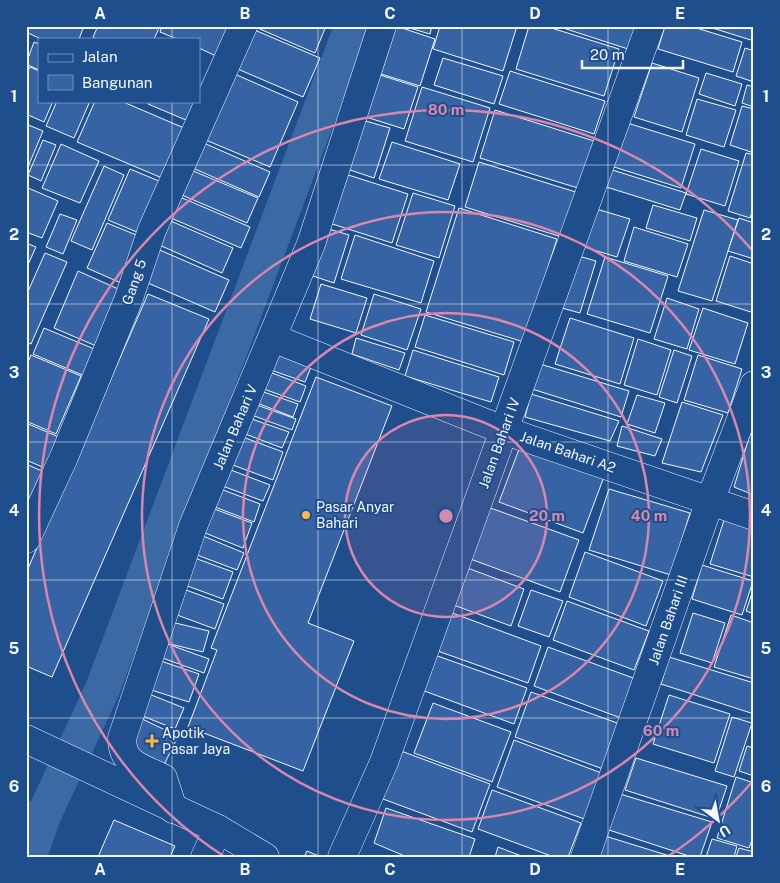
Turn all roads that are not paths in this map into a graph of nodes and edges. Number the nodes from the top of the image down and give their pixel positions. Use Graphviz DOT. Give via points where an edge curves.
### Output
graph roads {
  1 [pos="243,26"];
  2 [pos="382,26"];
  3 [pos="650,26"];
  4 [pos="273,338"];
  5 [pos="754,385"];
  6 [pos="504,430"];
  7 [pos="710,501"];
  8 [pos="754,516"];
  9 [pos="26,539"];
  10 [pos="26,739"];
  11 [pos="173,808"];
  12 [pos="218,829"];
  13 [pos="205,857"];
  14 [pos="264,857"];
  15 [pos="342,857"];
  16 [pos="585,857"];
  1 -- 9 [label="street, Gang 5" via="152,230 130,298"];
  2 -- 4 [label="street, Jalan Bahari V" via="311,244"];
  3 -- 6 [label="street, Jalan Bahari IV"];
  4 -- 6 [label="street, Jalan Bahari A2"];
  4 -- 11 [label="street, Jalan Bahari V" via="193,526 122,738 126,759 163,778"];
  5 -- 7 [label="street, Jalan Bahari III"];
  6 -- 7 [label="street, Jalan Bahari A2"];
  6 -- 15 [label="street, Jalan Bahari IV" via="384,762"];
  7 -- 8 [label="street, Jalan Bahari A2"];
  7 -- 16 [label="street, Jalan Bahari III"];
  10 -- 11 [label="street"];
  11 -- 12 [label="street"];
  12 -- 13 [label="street"];
  12 -- 14 [label="street"];
}
